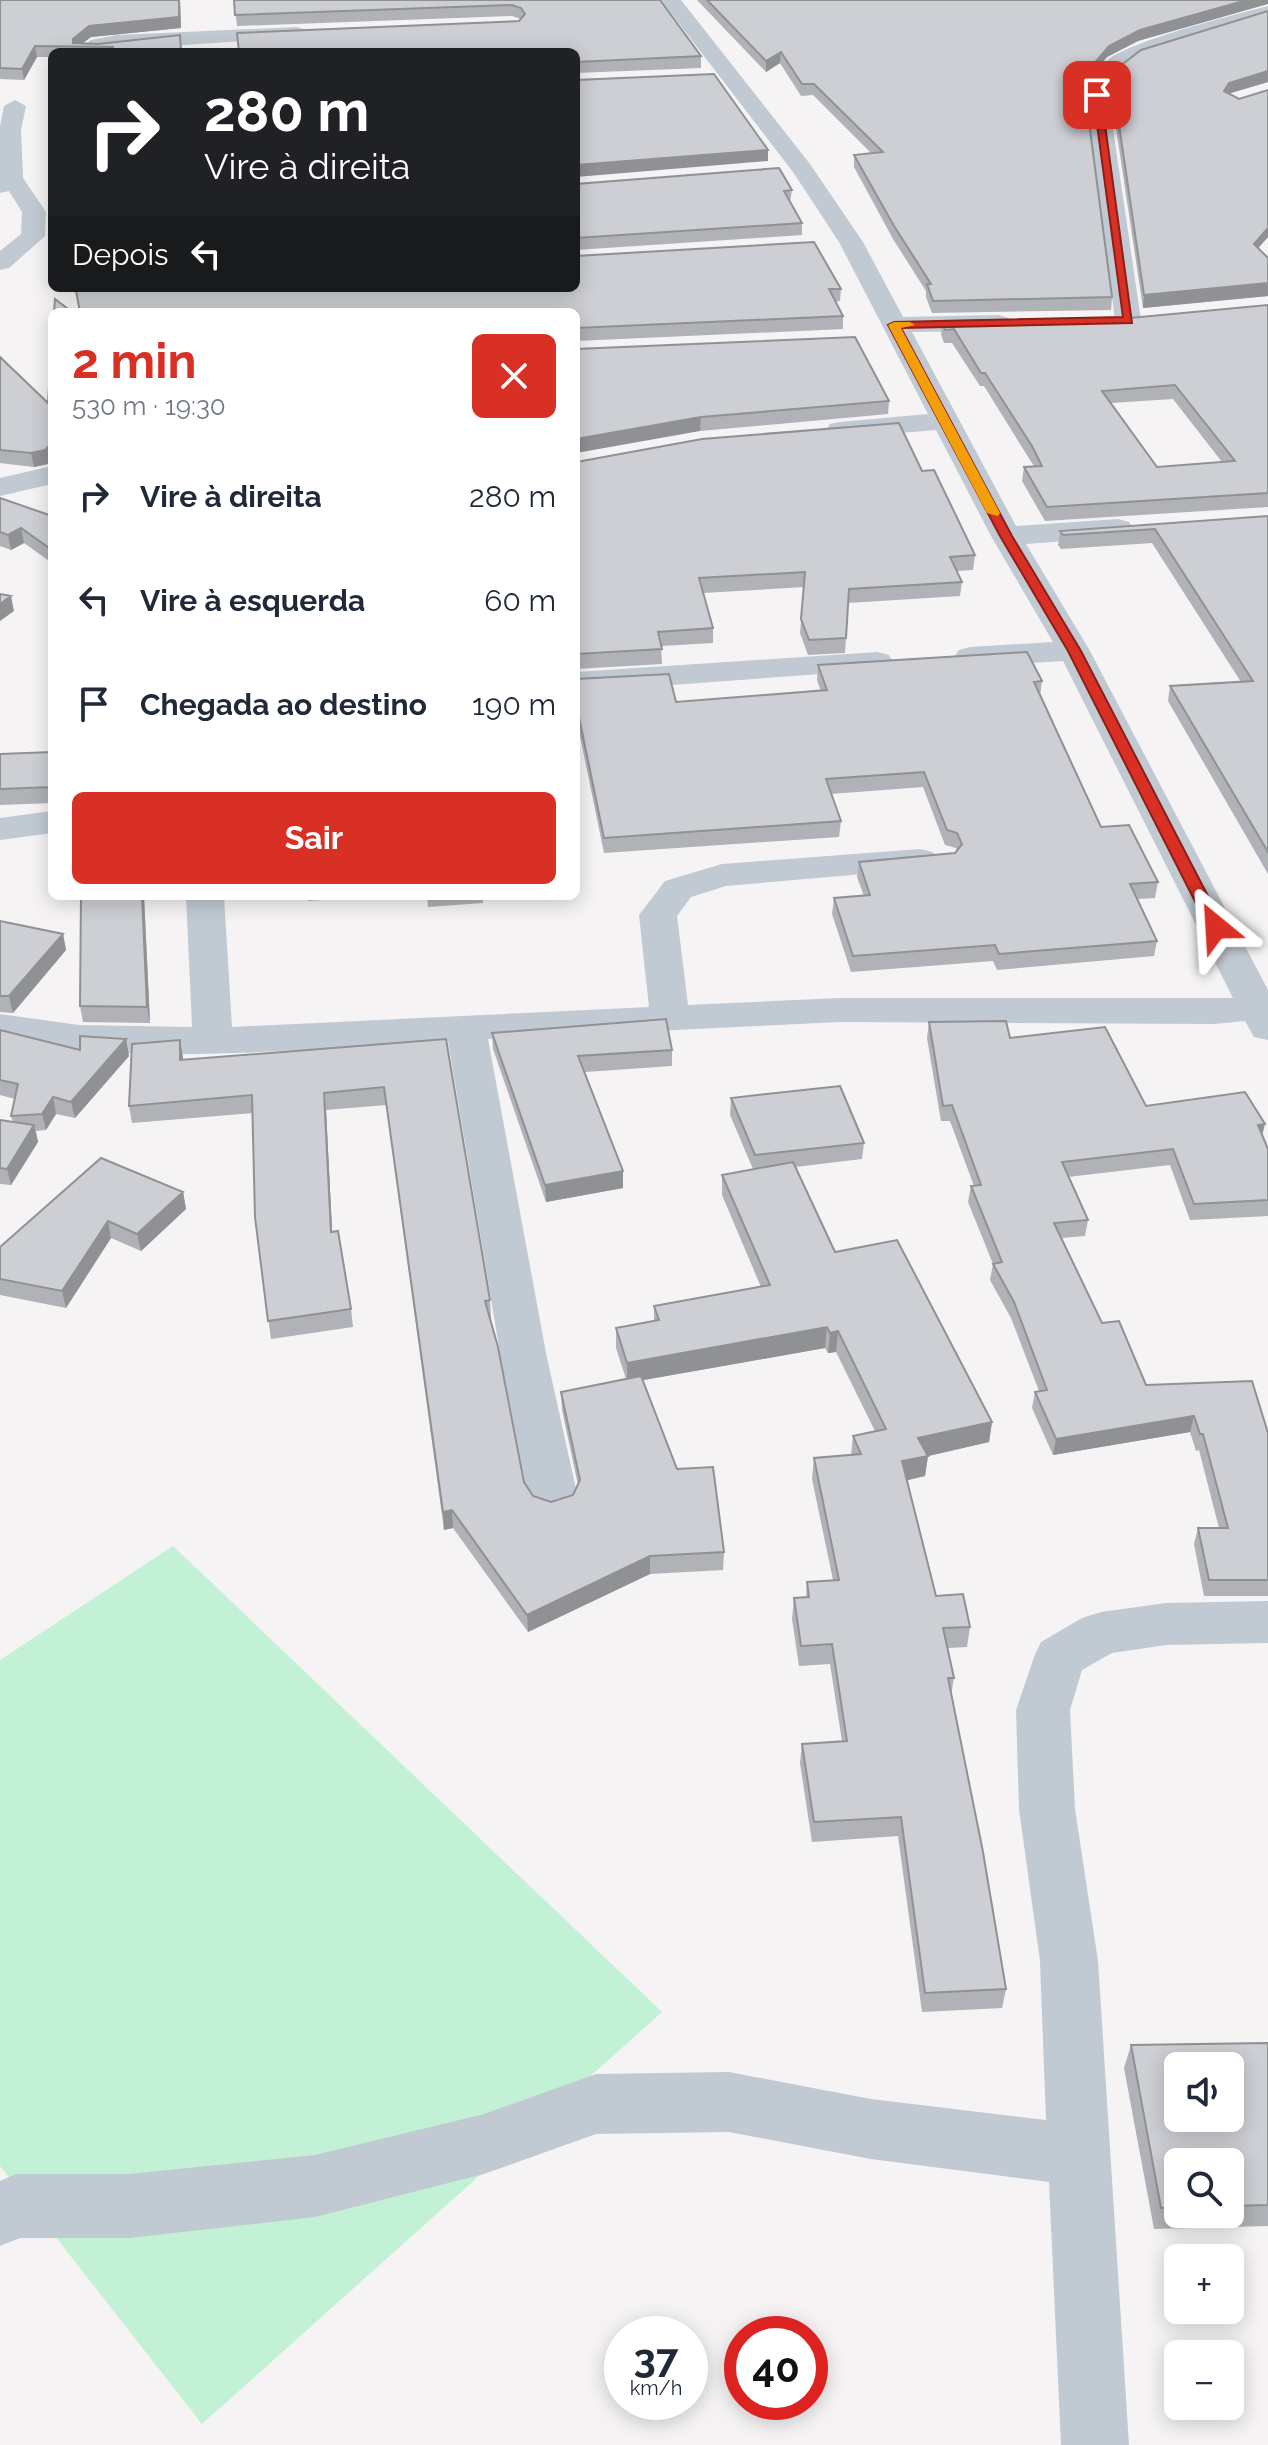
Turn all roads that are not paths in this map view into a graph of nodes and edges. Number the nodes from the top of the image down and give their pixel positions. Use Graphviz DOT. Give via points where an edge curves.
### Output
graph roads {
  1 [pos="671,0"];
  2 [pos="1238,0"];
  3 [pos="1268,9"];
  4 [pos="318,32"];
  5 [pos="92,48"];
  6 [pos="40,104"];
  7 [pos="8,106"];
  8 [pos="5,130"];
  9 [pos="802,169"];
  10 [pos="771,171"];
  11 [pos="6,182"];
  12 [pos="0,263"];
  13 [pos="1159,318"];
  14 [pos="1017,323"];
  15 [pos="887,334"];
  16 [pos="945,421"];
  17 [pos="810,433"];
  18 [pos="48,476"];
  19 [pos="0,487"];
  20 [pos="1145,527"];
  21 [pos="1006,536"];
  22 [pos="1074,651"];
  23 [pos="580,682"];
  24 [pos="48,823"];
  25 [pos="0,829"];
  26 [pos="940,858"];
  27 [pos="205,900"];
  28 [pos="670,1019"];
  29 [pos="1265,1020"];
  30 [pos="0,1026"];
  31 [pos="466,1029"];
  32 [pos="213,1040"];
  33 [pos="553,1498"];
  34 [pos="1268,1622"];
  35 [pos="1079,2155"];
  36 [pos="0,2214"];
  37 [pos="1095,2445"];
  1 -- 9 [label="street" via="716,76"];
  2 -- 3 [label="street"];
  3 -- 13 [label="street" via="1131,54 1115,63 1099,84 1117,321"];
  4 -- 5 [label="street" via="117,41"];
  6 -- 7 [label="street"];
  7 -- 8 [label="street"];
  8 -- 11 [label="street"];
  9 -- 10 [label="street"];
  9 -- 15 [label="street"];
  11 -- 12 [label="street" via="34,212 33,236"];
  14 -- 15 [label="street"];
  15 -- 16 [label="street"];
  16 -- 17 [label="street"];
  16 -- 21 [label="street"];
  18 -- 19 [label="street"];
  20 -- 21 [label="street"];
  21 -- 22 [label="street"];
  22 -- 23 [label="street"];
  22 -- 29 [label="street"];
  24 -- 25 [label="street"];
  26 -- 28 [label="street" via="722,875 678,889 658,915"];
  27 -- 32 [label="street"];
  28 -- 29 [label="street" via="840,1010 1214,1012"];
  28 -- 31 [label="street"];
  30 -- 32 [label="street" via="110,1039"];
  31 -- 32 [label="street"];
  31 -- 33 [label="street"];
  34 -- 35 [label="street" via="1166,1624 1101,1633 1060,1657 1043,1710 1047,1809 1069,1961"];
  35 -- 36 [label="street" via="871,2129 729,2102 596,2104 484,2144 315,2186 129,2206 16,2206"];
  35 -- 37 [label="street"];
}
